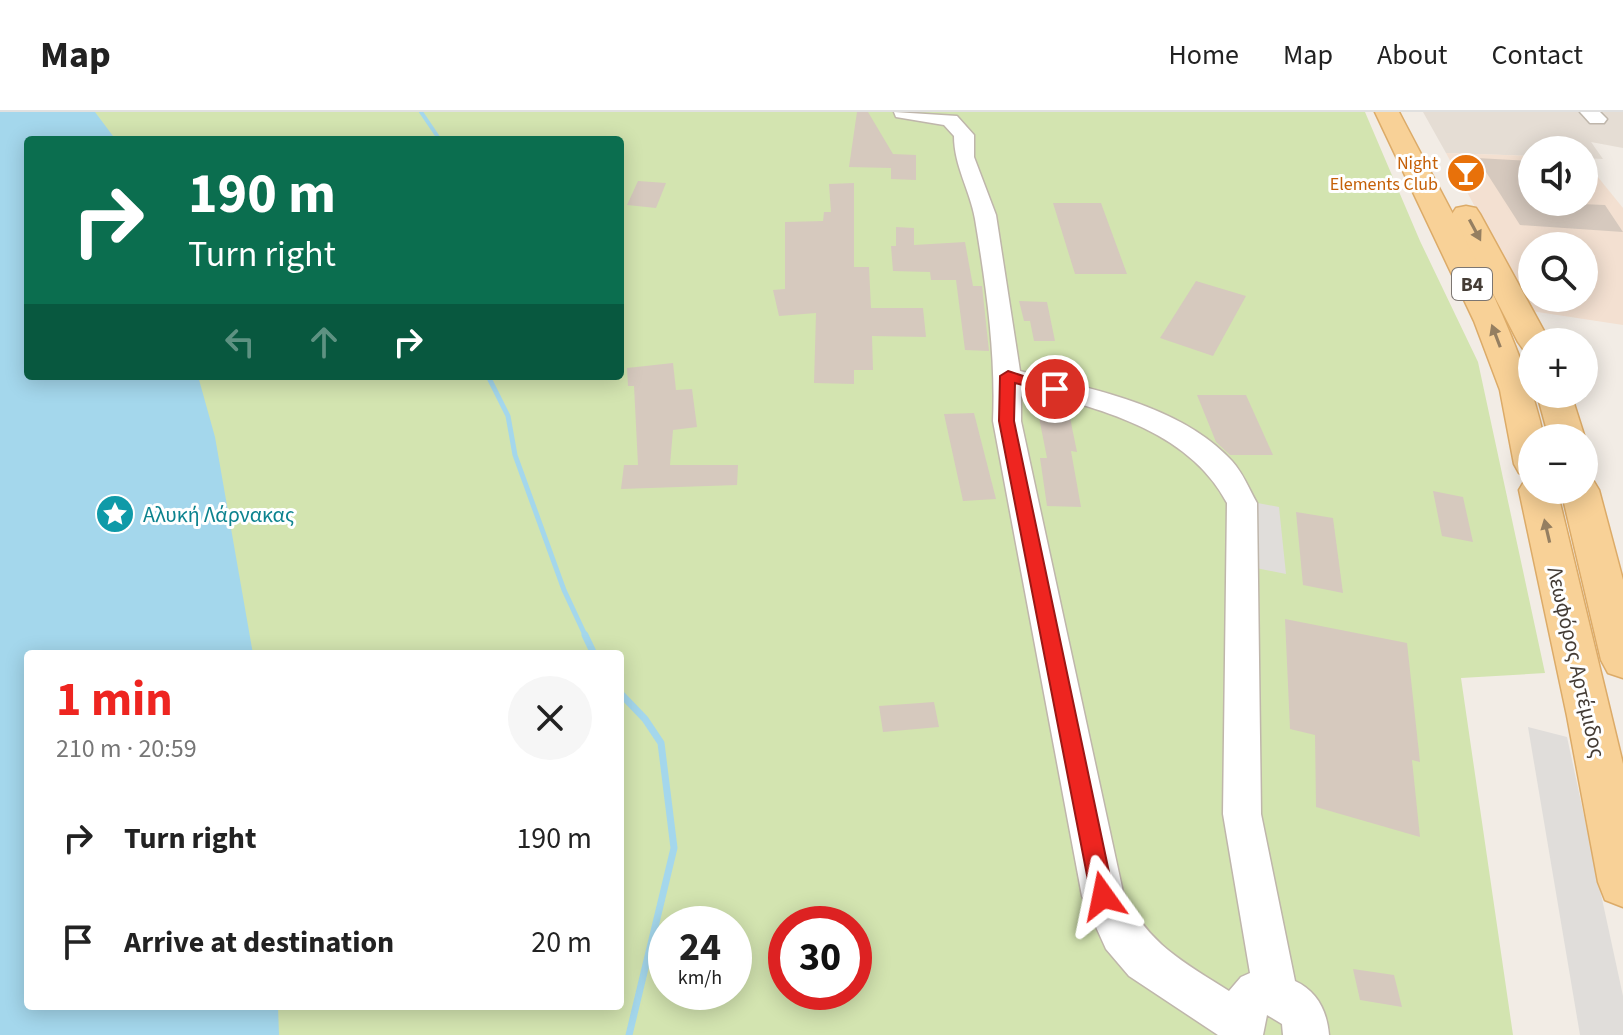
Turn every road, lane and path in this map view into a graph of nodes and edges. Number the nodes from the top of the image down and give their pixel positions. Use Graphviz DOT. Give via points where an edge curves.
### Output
graph roads {
  1 [pos="1387,112"];
  2 [pos="1411,112"];
  3 [pos="903,113"];
  4 [pos="1527,328"];
  5 [pos="1008,376"];
  6 [pos="1524,424"];
  7 [pos="1542,504"];
  8 [pos="1584,504"];
  9 [pos="1623,660"];
  10 [pos="1607,720"];
  11 [pos="1623,882"];
  12 [pos="1275,993"];
  13 [pos="1247,1030"];
  14 [pos="1306,1035"];
  6 -- 1 [label="main road, B4, one-way" via="1517,390 1490,321"];
  2 -- 4 [label="main road, B4, one-way"];
  3 -- 5 [label="street" via="950,120 964,135 964,157 985,215"];
  5 -- 12 [label="street" via="1102,402 1182,437 1221,467 1242,503 1242,814"];
  5 -- 13 [label="street" via="1007,421 1103,896 1121,934 1144,961"];
  10 -- 7 [label="main road, Λεωφόρος Αρτέμιδος, one-way"];
  8 -- 9 [label="main road, Λεωφόρος Αρτέμιδος"];
  10 -- 11 [label="main road, Λεωφόρος Αρτέμιδος"];
  12 -- 13 [label="street" via="1256,992 1245,1006"];
  12 -- 14 [label="street" via="1297,1005 1307,1024"];
}
